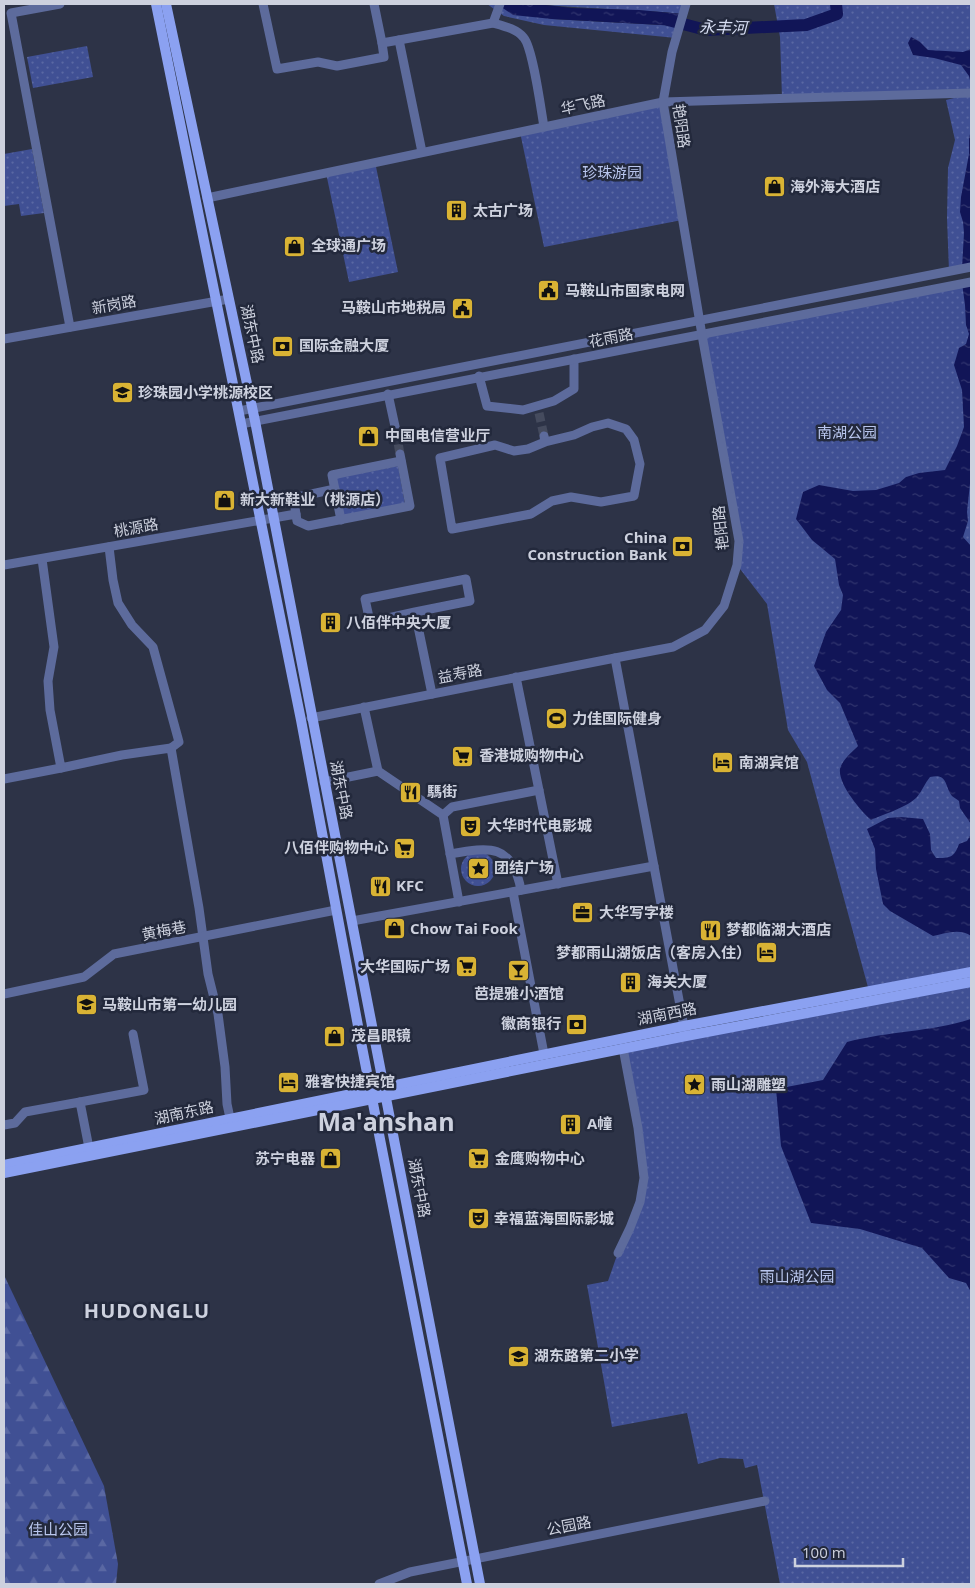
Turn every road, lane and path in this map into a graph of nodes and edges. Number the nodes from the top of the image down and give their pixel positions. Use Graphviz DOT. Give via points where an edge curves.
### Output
graph roads {
  1 [pos="60,4"];
  2 [pos="156,4"];
  3 [pos="166,4"];
  4 [pos="263,4"];
  5 [pos="374,4"];
  6 [pos="500,4"];
  7 [pos="686,4"];
  8 [pos="7,13"];
  9 [pos="493,22"];
  10 [pos="399,40"];
  11 [pos="382,43"];
  12 [pos="402,53"];
  13 [pos="384,57"];
  14 [pos="971,93"];
  15 [pos="663,102"];
  16 [pos="544,127"];
  17 [pos="422,152"];
  18 [pos="207,198"];
  19 [pos="971,267"];
  20 [pos="971,282"];
  21 [pos="229,299"];
  22 [pos="216,301"];
  23 [pos="699,320"];
  24 [pos="70,327"];
  25 [pos="702,335"];
  26 [pos="4,337"];
  27 [pos="574,359"];
  28 [pos="480,376"];
  29 [pos="388,394"];
  30 [pos="252,408"];
  31 [pos="239,410"];
  32 [pos="255,421"];
  33 [pos="242,424"];
  34 [pos="396,431"];
  35 [pos="544,439"];
  36 [pos="335,489"];
  37 [pos="296,514"];
  38 [pos="273,518"];
  39 [pos="341,520"];
  40 [pos="261,521"];
  41 [pos="109,547"];
  42 [pos="42,558"];
  43 [pos="4,565"];
  44 [pos="415,612"];
  45 [pos="615,658"];
  46 [pos="516,677"];
  47 [pos="432,694"];
  48 [pos="364,707"];
  49 [pos="311,718"];
  50 [pos="171,748"];
  51 [pos="61,768"];
  52 [pos="378,771"];
  53 [pos="4,779"];
  54 [pos="324,782"];
  55 [pos="539,790"];
  56 [pos="443,815"];
  57 [pos="450,854"];
  58 [pos="654,866"];
  59 [pos="558,884"];
  60 [pos="517,891"];
  61 [pos="459,902"];
  62 [pos="336,910"];
  63 [pos="352,921"];
  64 [pos="203,937"];
  65 [pos="971,972"];
  66 [pos="971,982"];
  67 [pos="4,994"];
  68 [pos="685,1031"];
  69 [pos="132,1034"];
  70 [pos="623,1048"];
  71 [pos="544,1054"];
  72 [pos="385,1091"];
  73 [pos="371,1094"];
  74 [pos="80,1102"];
  75 [pos="230,1118"];
  76 [pos="4,1125"];
  77 [pos="89,1148"];
  78 [pos="4,1164"];
  79 [pos="4,1173"];
  80 [pos="618,1253"];
  81 [pos="765,1501"];
  82 [pos="475,1559"];
  83 [pos="463,1561"];
  84 [pos="379,1584"];
  85 [pos="467,1584"];
  86 [pos="480,1584"];
  1 -- 8 [label="street"];
  2 -- 22 [label="main road, 湖东中路"];
  3 -- 18 [label="main road, 湖东中路"];
  4 -- 13 [label="street" via="277,69 318,62 337,66"];
  5 -- 11 [label="street"];
  6 -- 9 [label="street"];
  7 -- 15 [label="street, 艳阳路" via="672,52"];
  8 -- 24 [label="street"];
  9 -- 10 [label="street"];
  9 -- 16 [label="street" via="511,28 525,39"];
  10 -- 11 [label="street"];
  10 -- 12 [label="street"];
  11 -- 13 [label="street"];
  12 -- 13 [label="street"];
  12 -- 17 [label="street"];
  14 -- 15 [label="street, 华飞路"];
  15 -- 16 [label="street, 华飞路"];
  15 -- 23 [label="street, 艳阳路"];
  16 -- 17 [label="street, 华飞路"];
  17 -- 18 [label="street, 华飞路"];
  18 -- 21 [label="main road, 湖东中路"];
  19 -- 23 [label="street"];
  20 -- 25 [label="street, 花雨路"];
  21 -- 22 [label="street, 新岗路"];
  21 -- 30 [label="main road, 湖东中路"];
  22 -- 24 [label="street, 新岗路"];
  22 -- 31 [label="main road, 湖东中路"];
  23 -- 25 [label="street, 艳阳路"];
  23 -- 30 [label="street"];
  24 -- 26 [label="street, 新岗路"];
  25 -- 27 [label="street, 花雨路"];
  25 -- 45 [label="street, 艳阳路" via="734,512 737,565 724,606 705,630 674,647"];
  27 -- 28 [label="street, 花雨路"];
  27 -- 28 [label="street" via="574,390 538,409 487,406"];
  28 -- 29 [label="street, 花雨路"];
  29 -- 32 [label="street, 花雨路"];
  29 -- 34 [label="street"];
  30 -- 31 [label="street"];
  30 -- 32 [label="main road, 湖东中路"];
  31 -- 33 [label="main road, 湖东中路"];
  32 -- 33 [label="street, 花雨路"];
  32 -- 38 [label="main road, 湖东中路"];
  33 -- 40 [label="main road, 湖东中路"];
  35 -- 35 [label="street" via="528,449 514,451 495,445 440,458 452,529 531,514 552,501 571,497 600,502 634,496 640,464 634,440 626,429 608,423 574,435"];
  36 -- 37 [label="street" via="302,496 294,502"];
  36 -- 39 [label="street"];
  36 -- 39 [label="street" via="332,475 401,457 410,506"];
  37 -- 38 [label="street, 桃源路"];
  37 -- 39 [label="street" via="297,521 308,526"];
  38 -- 40 [label="street, 桃源路"];
  38 -- 49 [label="main road, 湖东中路"];
  40 -- 41 [label="street, 桃源路"];
  40 -- 62 [label="main road, 湖东中路"];
  41 -- 42 [label="street, 桃源路"];
  41 -- 50 [label="street" via="118,603 132,626 153,647 163,678 179,742"];
  42 -- 43 [label="street, 桃源路"];
  42 -- 51 [label="street" via="54,647 48,681 50,710"];
  44 -- 44 [label="street" via="470,601 466,579 366,598 370,622"];
  44 -- 47 [label="street"];
  45 -- 46 [label="street, 益寿路"];
  45 -- 58 [label="street"];
  46 -- 47 [label="street, 益寿路"];
  46 -- 55 [label="street"];
  47 -- 48 [label="street, 益寿路"];
  48 -- 49 [label="street, 益寿路"];
  48 -- 52 [label="street"];
  49 -- 54 [label="main road, 湖东中路"];
  50 -- 51 [label="street"];
  50 -- 64 [label="street"];
  51 -- 53 [label="street"];
  52 -- 54 [label="street"];
  52 -- 56 [label="street"];
  54 -- 63 [label="main road, 湖东中路"];
  55 -- 56 [label="street" via="452,806"];
  55 -- 59 [label="street"];
  56 -- 57 [label="street"];
  57 -- 60 [label="street" via="480,849 499,852 511,862 519,877"];
  57 -- 61 [label="street"];
  58 -- 59 [label="street"];
  58 -- 68 [label="street"];
  59 -- 60 [label="street"];
  60 -- 61 [label="street"];
  60 -- 71 [label="street"];
  61 -- 63 [label="street"];
  62 -- 64 [label="street, 黄梅巷"];
  62 -- 73 [label="main road, 湖东中路"];
  63 -- 72 [label="main road, 湖东中路"];
  64 -- 67 [label="street, 黄梅巷" via="114,954 84,977"];
  64 -- 75 [label="street" via="218,1014"];
  65 -- 68 [label="main road, 湖南西路"];
  66 -- 68 [label="main road, 湖南西路"];
  68 -- 70 [label="main road, 湖南西路"];
  68 -- 71 [label="main road, 湖南西路"];
  69 -- 74 [label="street" via="144,1090"];
  70 -- 72 [label="main road, 湖南西路"];
  70 -- 80 [label="street" via="644,1178 640,1202"];
  71 -- 72 [label="main road, 湖南西路"];
  72 -- 73 [label="main road"];
  72 -- 82 [label="main road, 湖东中路"];
  73 -- 75 [label="main road, 湖南东路"];
  73 -- 79 [label="main road"];
  73 -- 83 [label="main road, 湖东中路"];
  74 -- 76 [label="street" via="25,1112 15,1123"];
  74 -- 77 [label="street"];
  75 -- 77 [label="main road, 湖南东路"];
  77 -- 78 [label="main road, 湖南东路"];
  81 -- 82 [label="street, 公园路"];
  82 -- 83 [label="street, 公园路"];
  82 -- 86 [label="main road, 湖东中路"];
  83 -- 84 [label="street, 公园路" via="410,1572"];
  83 -- 85 [label="main road, 湖东中路"];
}
